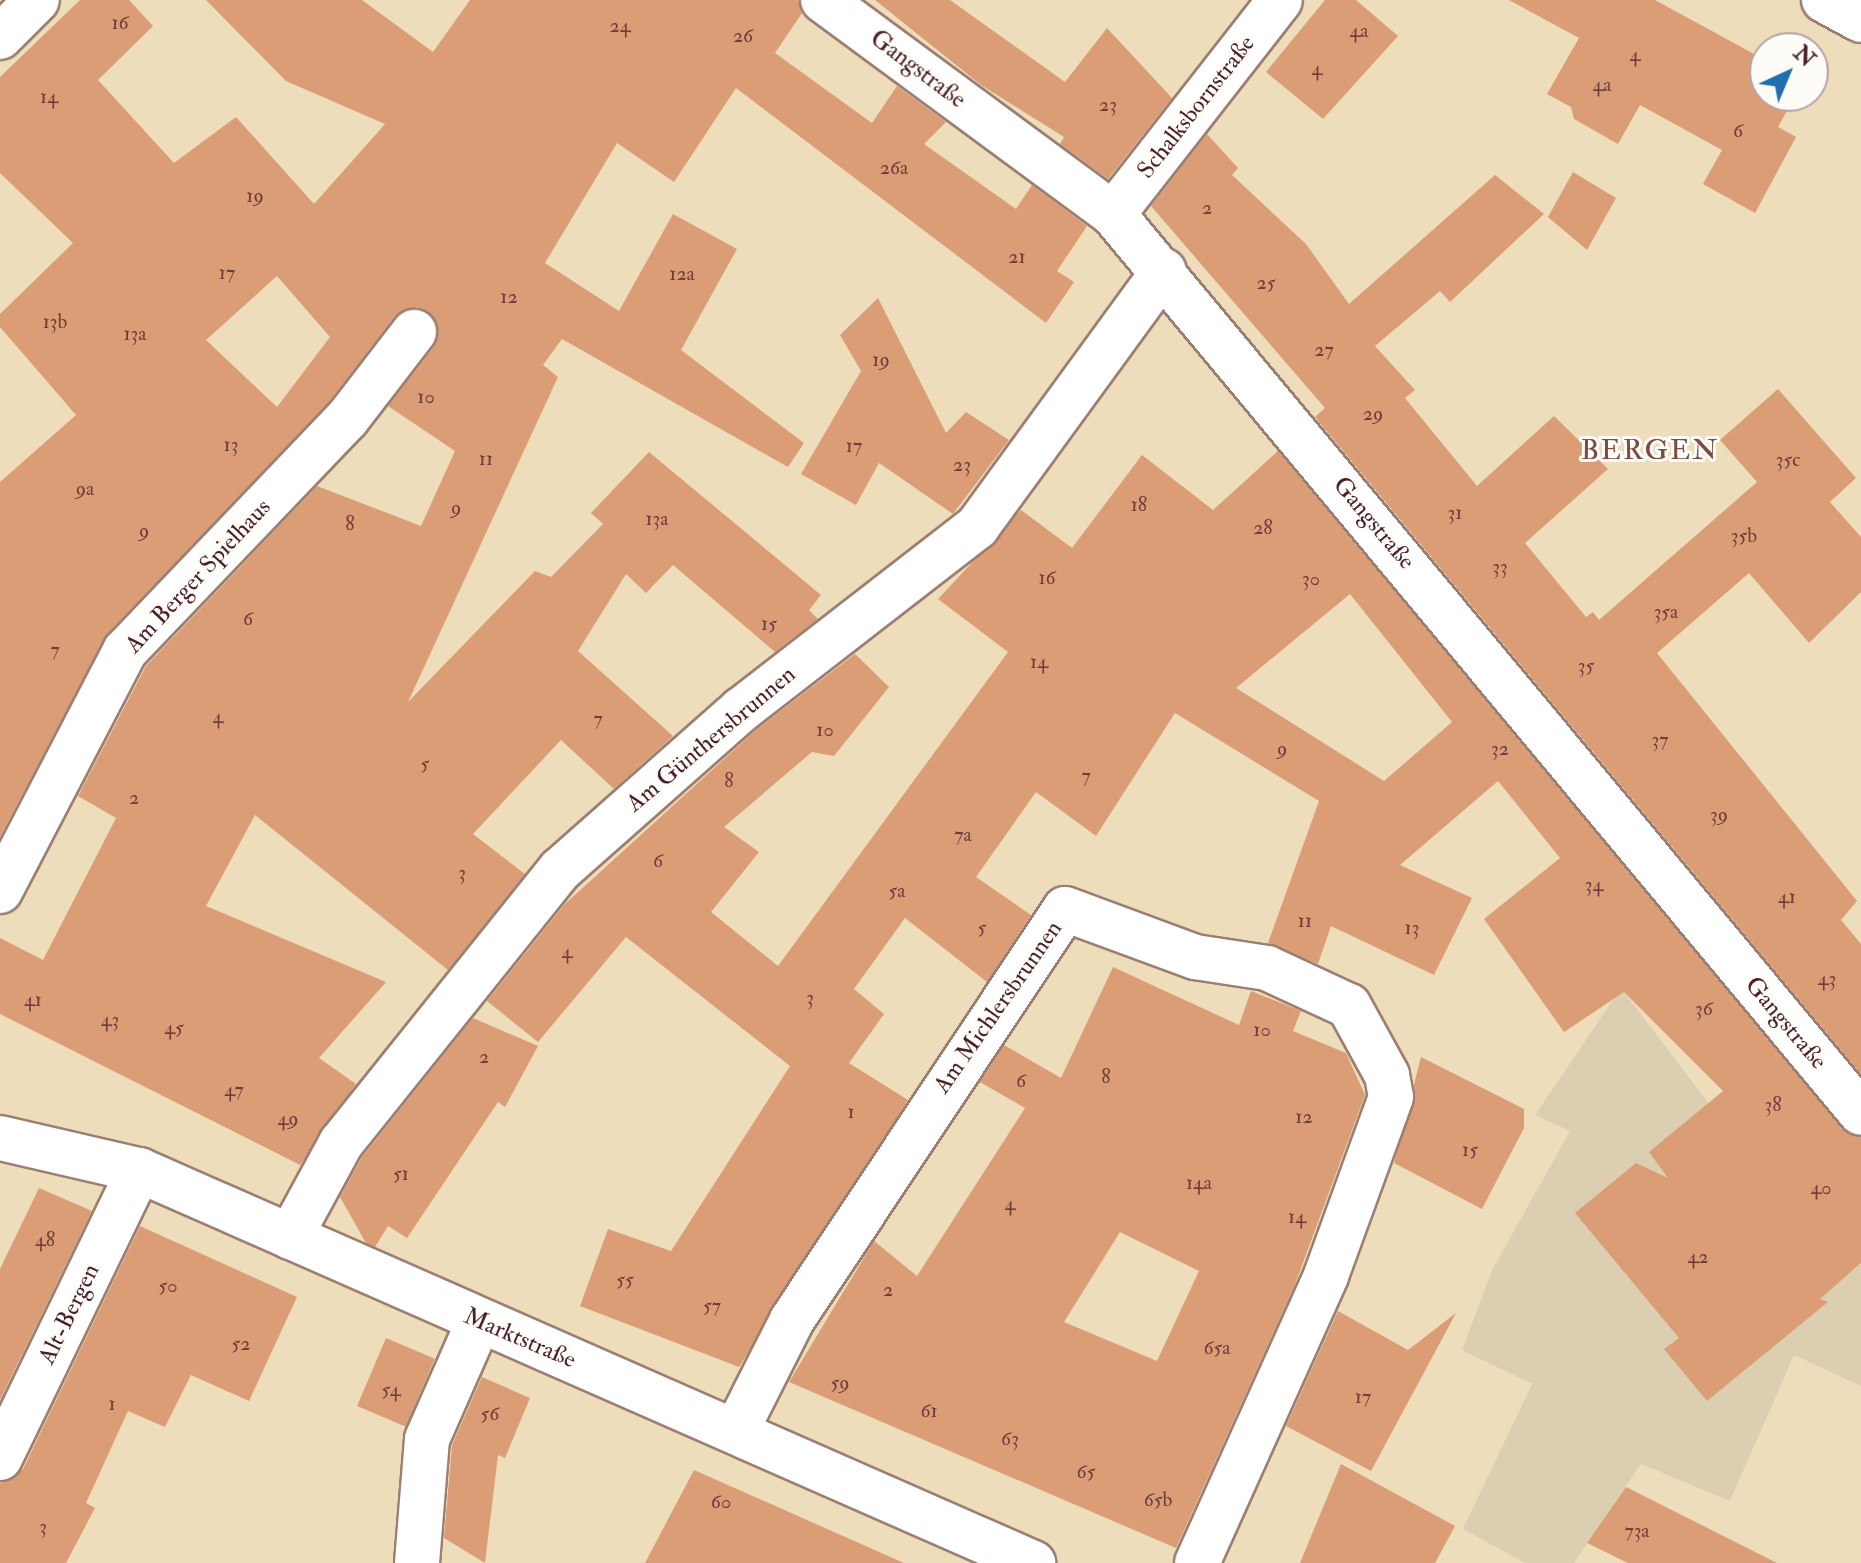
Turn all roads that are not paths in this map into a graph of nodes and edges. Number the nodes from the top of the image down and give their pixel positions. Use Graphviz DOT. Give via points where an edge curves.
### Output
graph roads {
  1 [pos="37,0"];
  2 [pos="823,0"];
  3 [pos="1280,0"];
  4 [pos="1824,0"];
  5 [pos="1861,20"];
  6 [pos="0,37"];
  7 [pos="1113,214"];
  8 [pos="1164,271"];
  9 [pos="414,332"];
  10 [pos="0,891"];
  11 [pos="1861,1113"];
  12 [pos="0,1138"];
  13 [pos="139,1170"];
  14 [pos="290,1237"];
  15 [pos="479,1321"];
  16 [pos="737,1429"];
  17 [pos="0,1458"];
  18 [pos="417,1563"];
  19 [pos="1033,1563"];
  20 [pos="1197,1563"];
  1 -- 6 [label="street"];
  2 -- 7 [label="street, Gangstraße"];
  3 -- 7 [label="street, Schalksbornstraße"];
  4 -- 5 [label="street"];
  7 -- 8 [label="street, Gangstraße"];
  8 -- 11 [label="street, Gangstraße"];
  8 -- 14 [label="street, Am Günthersbrunnen" via="977,527 741,710 560,870 341,1143"];
  9 -- 10 [label="street, Am Berger Spielhaus" via="347,419 125,651"];
  12 -- 13 [label="street, Marktstraße"];
  13 -- 14 [label="street, Marktstraße"];
  13 -- 17 [label="street, Alt-Bergen"];
  14 -- 15 [label="street, Marktstraße"];
  15 -- 16 [label="street, Marktstraße"];
  15 -- 18 [label="street" via="427,1439"];
  16 -- 19 [label="street, Marktstraße"];
  16 -- 20 [label="street, Am Michlersbrunnen" via="792,1320 1065,909 1195,957 1267,968 1349,1006 1387,1075 1391,1097 1326,1276"];
}
